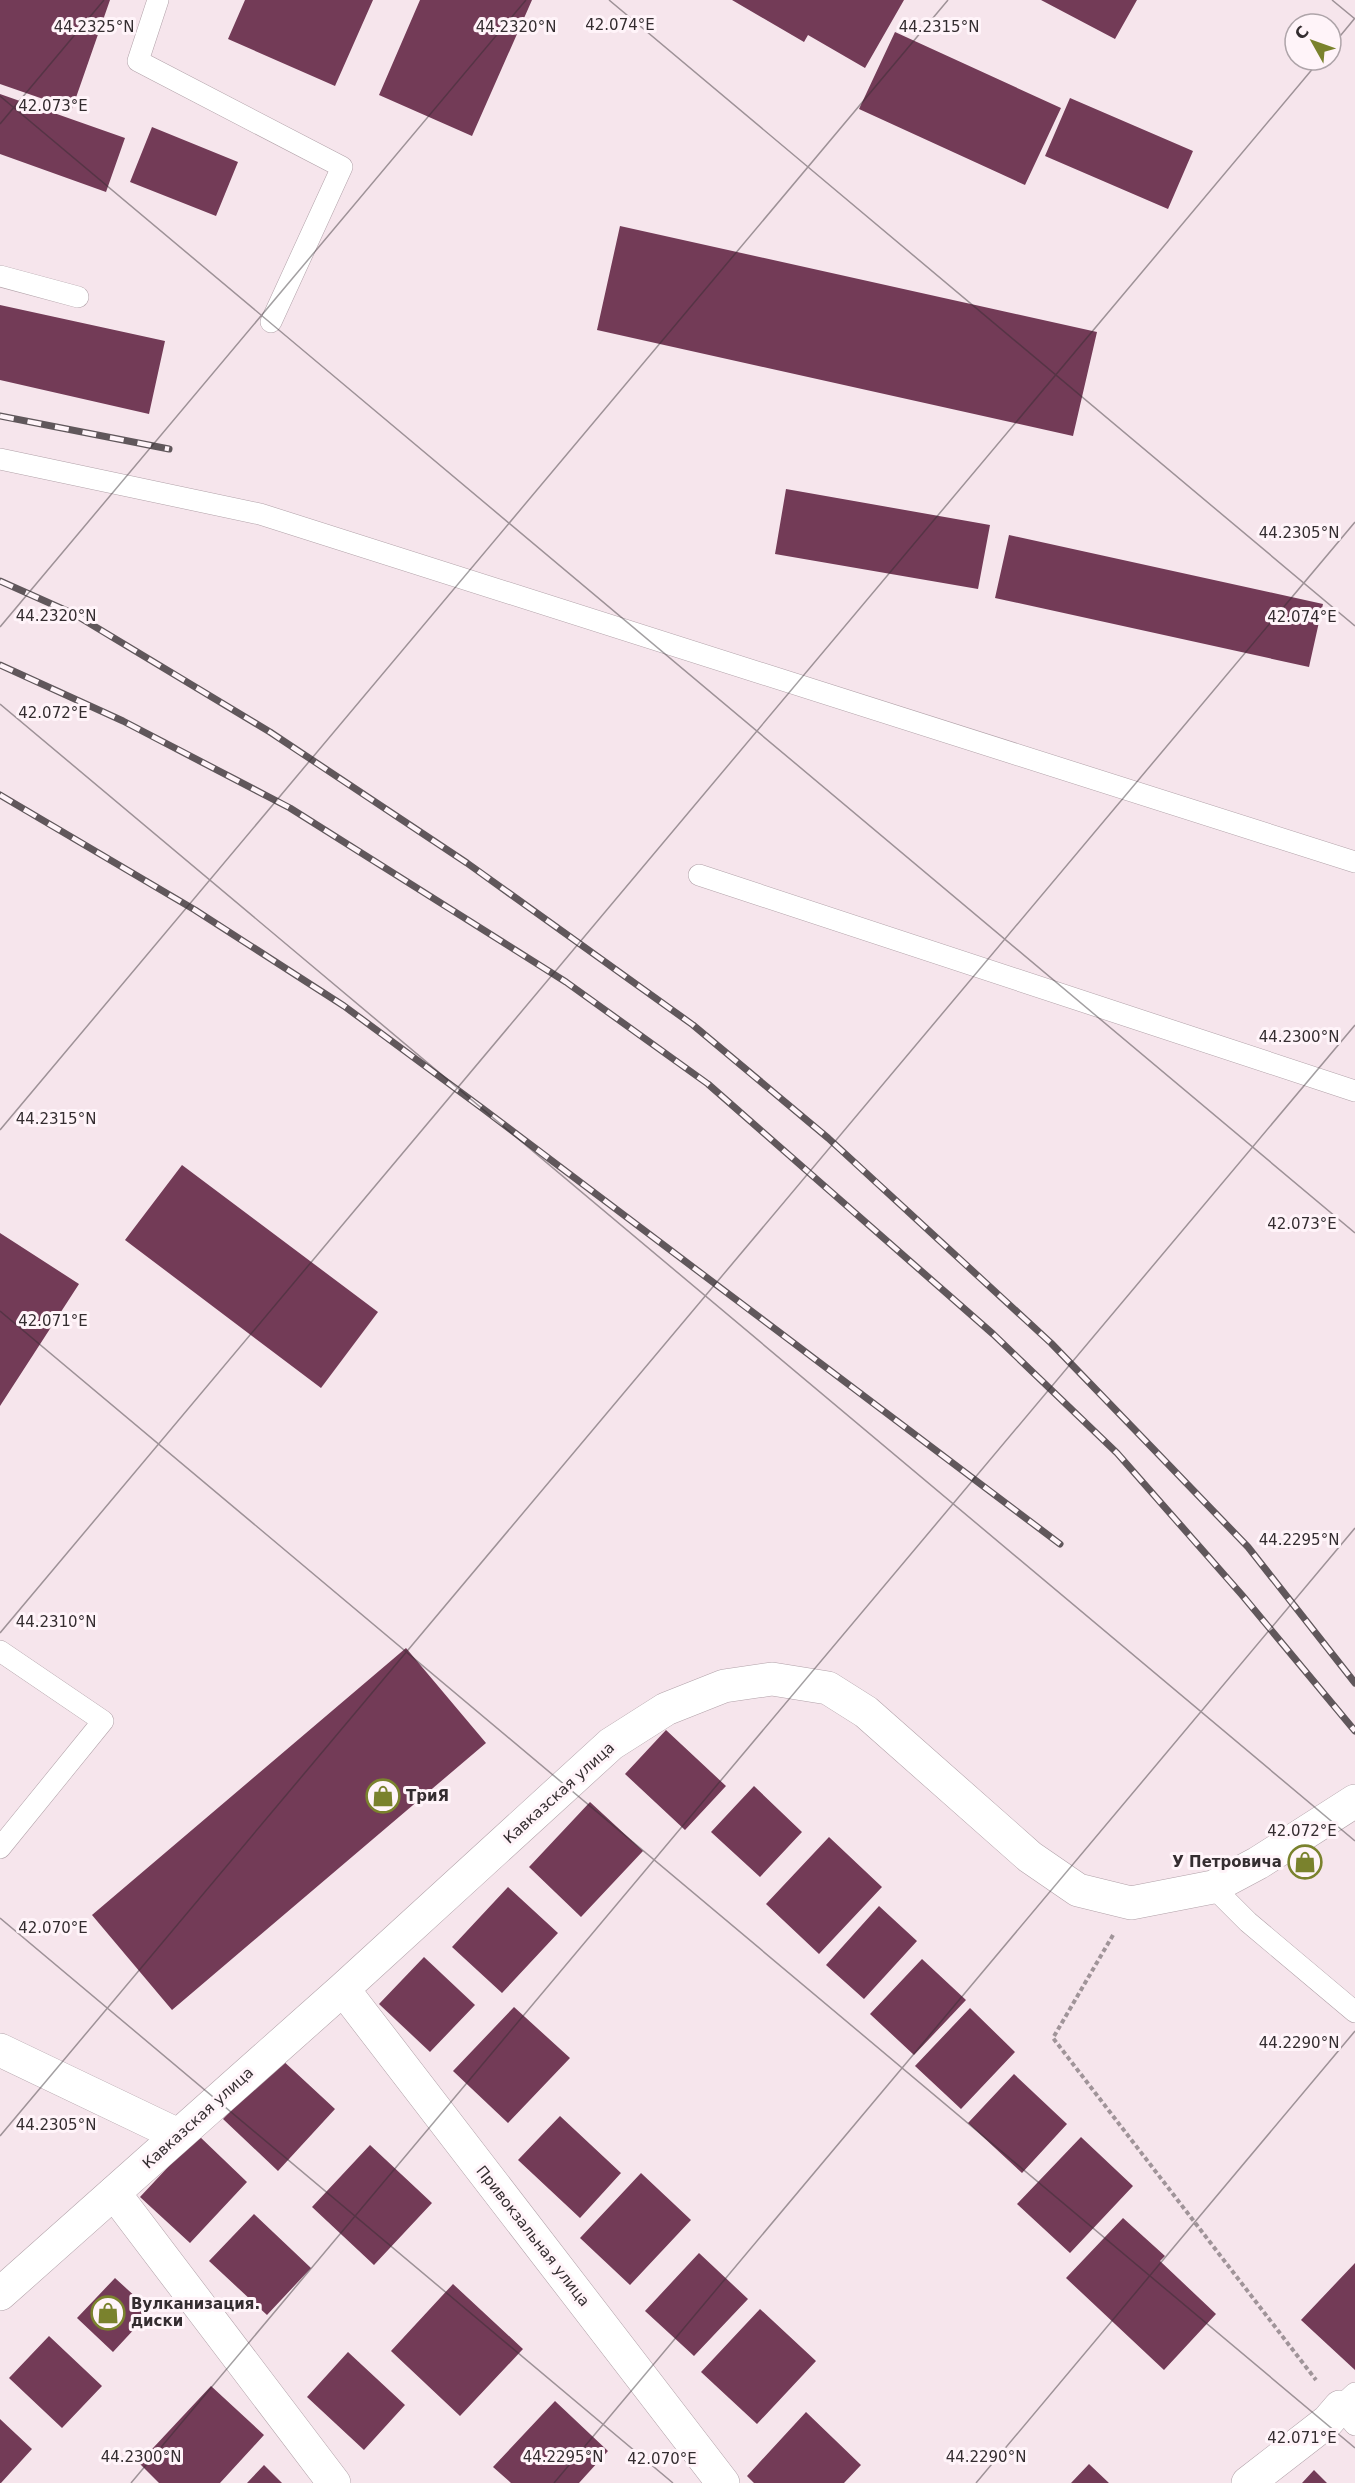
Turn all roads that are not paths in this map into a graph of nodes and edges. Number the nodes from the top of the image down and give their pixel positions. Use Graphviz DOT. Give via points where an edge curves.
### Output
graph roads {
  1 [pos="158,0"];
  2 [pos="0,276"];
  3 [pos="78,297"];
  4 [pos="271,322"];
  5 [pos="0,459"];
  6 [pos="1355,862"];
  7 [pos="699,875"];
  8 [pos="1355,1091"];
  9 [pos="0,1651"];
  10 [pos="1355,1801"];
  11 [pos="0,1848"];
  12 [pos="1213,1887"];
  13 [pos="343,1989"];
  14 [pos="1355,2012"];
  15 [pos="0,2050"];
  16 [pos="178,2135"];
  17 [pos="114,2193"];
  18 [pos="0,2294"];
  19 [pos="1350,2408"];
  20 [pos="334,2483"];
  21 [pos="723,2483"];
  22 [pos="1248,2483"];
  1 -- 4 [label="lane" via="138,61 342,168"];
  2 -- 3 [label="lane"];
  5 -- 6 [label="lane" via="260,514"];
  7 -- 8 [label="lane"];
  9 -- 11 [label="lane" via="103,1721"];
  10 -- 12 [label="main road, Кавказская улица"];
  12 -- 13 [label="main road, Кавказская улица" via="1131,1904 1078,1890 1030,1857 866,1712 828,1688 772,1679 724,1686 666,1709 611,1744"];
  12 -- 14 [label="lane" via="1248,1922"];
  13 -- 16 [label="main road, Кавказская улица"];
  13 -- 21 [label="main road, Привокзальная улица"];
  15 -- 16 [label="main road"];
  16 -- 17 [label="main road, Кавказская улица"];
  17 -- 18 [label="main road, Кавказская улица"];
  17 -- 20 [label="main road"];
  19 -- 22 [label="main road"];
}
